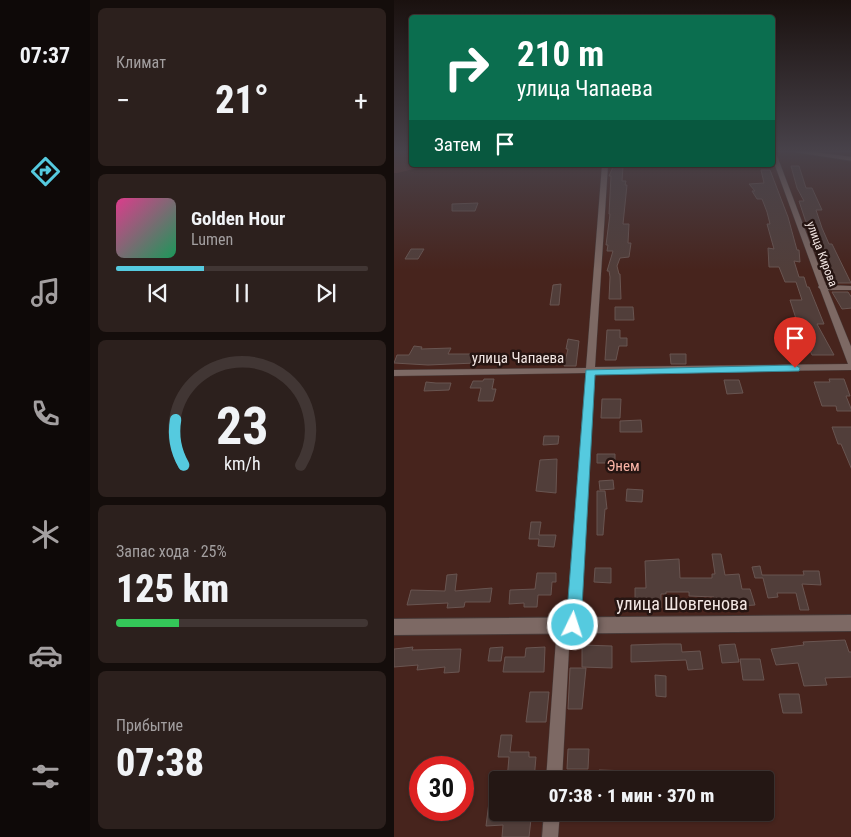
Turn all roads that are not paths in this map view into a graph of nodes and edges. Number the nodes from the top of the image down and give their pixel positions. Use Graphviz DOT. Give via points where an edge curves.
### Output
graph roads {
  1 [pos="603,191"];
  2 [pos="787,191"];
  3 [pos="822,288"];
  4 [pos="851,288"];
  5 [pos="851,363"];
  6 [pos="851,368"];
  7 [pos="590,372"];
  8 [pos="394,373"];
  9 [pos="851,623"];
  10 [pos="569,625"];
  11 [pos="394,627"];
  12 [pos="555,771"];
  13 [pos="551,821"];
  14 [pos="550,837"];
  1 -- 7 [label="street"];
  2 -- 3 [label="street, улица Кирова"];
  3 -- 4 [label="street"];
  3 -- 5 [label="street, улица Кирова"];
  6 -- 7 [label="street, улица Чапаева"];
  7 -- 8 [label="street, улица Чапаева"];
  7 -- 10 [label="street"];
  9 -- 10 [label="street, улица Шовгенова"];
  10 -- 11 [label="street, улица Шовгенова"];
  10 -- 12 [label="street"];
  13 -- 14 [label="street"];
}
